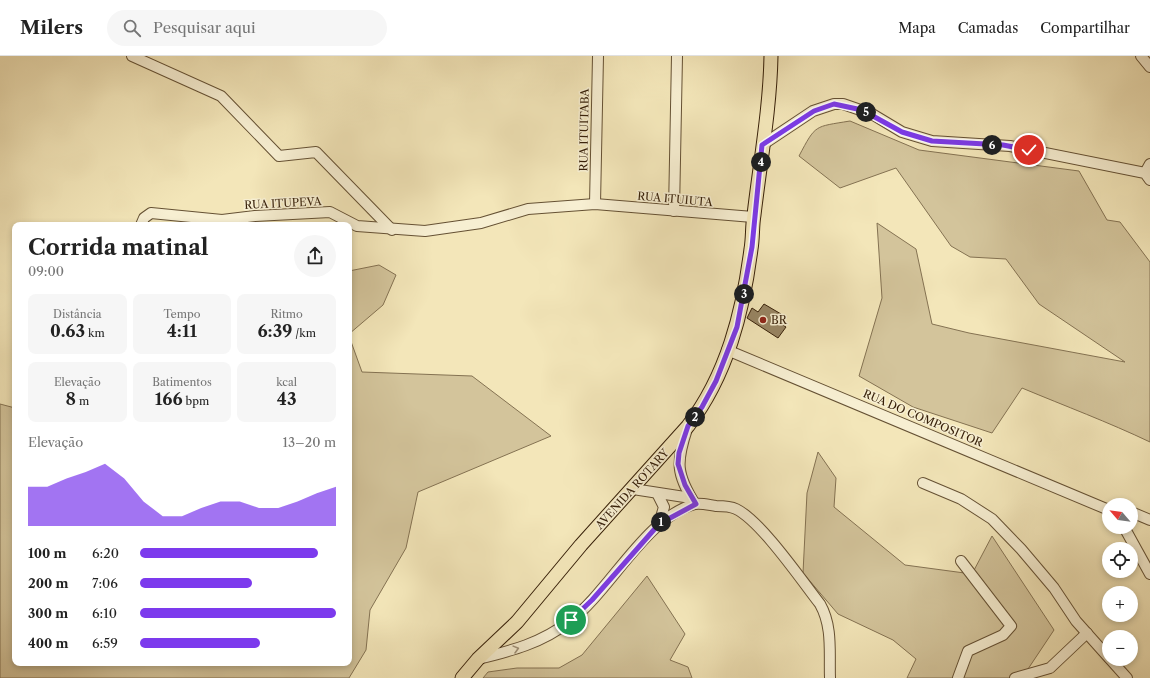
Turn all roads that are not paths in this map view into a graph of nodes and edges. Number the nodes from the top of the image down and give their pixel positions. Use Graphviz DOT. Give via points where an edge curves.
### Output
graph roads {
  1 [pos="132,56"];
  2 [pos="598,56"];
  3 [pos="677,56"];
  4 [pos="771,56"];
  5 [pos="1141,56"];
  6 [pos="1150,67"];
  7 [pos="762,145"];
  8 [pos="1148,172"];
  9 [pos="594,204"];
  10 [pos="674,211"];
  11 [pos="754,217"];
  12 [pos="142,222"];
  13 [pos="349,222"];
  14 [pos="352,223"];
  15 [pos="392,230"];
  16 [pos="727,350"];
  17 [pos="688,426"];
  18 [pos="923,483"];
  19 [pos="633,489"];
  20 [pos="657,494"];
  21 [pos="693,501"];
  22 [pos="1102,507"];
  23 [pos="1138,515"];
  24 [pos="1150,520"];
  25 [pos="659,524"];
  26 [pos="1128,534"];
  27 [pos="961,561"];
  28 [pos="1150,574"];
  29 [pos="1087,633"];
  30 [pos="1102,649"];
  31 [pos="478,659"];
  32 [pos="1117,666"];
  33 [pos="462,678"];
  34 [pos="830,678"];
  35 [pos="958,678"];
  36 [pos="1015,678"];
  37 [pos="1128,678"];
  1 -- 15 [label="street" via="221,96 279,156 316,152"];
  2 -- 9 [label="street, RUA ITUITABA"];
  3 -- 10 [label="street"];
  4 -- 7 [label="main road, AVENIDA ROTARY"];
  5 -- 6 [label="street"];
  7 -- 8 [label="street" via="814,111 834,104 843,104 862,110 908,135 932,141 1010,146"];
  7 -- 11 [label="main road, AVENIDA ROTARY"];
  9 -- 10 [label="street, RUA ITUIUTA"];
  9 -- 15 [label="street, RUA ITUPEVA" via="528,209 481,223 442,230"];
  10 -- 11 [label="street, RUA ITUIUTA"];
  11 -- 16 [label="main road, AVENIDA ROTARY" via="744,293 737,327"];
  12 -- 13 [label="street, RUA ITUPEVA" via="151,213 222,220 330,212"];
  14 -- 15 [label="street, RUA ITUPEVA"];
  16 -- 17 [label="main road, AVENIDA ROTARY" via="716,381"];
  16 -- 22 [label="street, RUA DO COMPOSITOR"];
  17 -- 19 [label="main road, AVENIDA ROTARY"];
  17 -- 21 [label="street" via="678,464"];
  18 -- 29 [label="street" via="962,499 992,519 1054,588"];
  19 -- 20 [label="street"];
  19 -- 31 [label="main road, AVENIDA ROTARY" via="581,545 517,622"];
  20 -- 21 [label="street"];
  20 -- 25 [label="street" via="664,507"];
  21 -- 25 [label="street"];
  21 -- 34 [label="street" via="736,509 752,521 820,604 829,626"];
  23 -- 24 [label="street"];
  31 -- 25 [label="street, one-way" via="523,647 551,635 592,600"];
  26 -- 28 [label="street"];
  27 -- 35 [label="street" via="1011,626 1003,635 968,651"];
  29 -- 30 [label="street"];
  29 -- 36 [label="street" via="1050,668"];
  31 -- 33 [label="main road, AVENIDA ROTARY"];
  32 -- 37 [label="street"];
}
